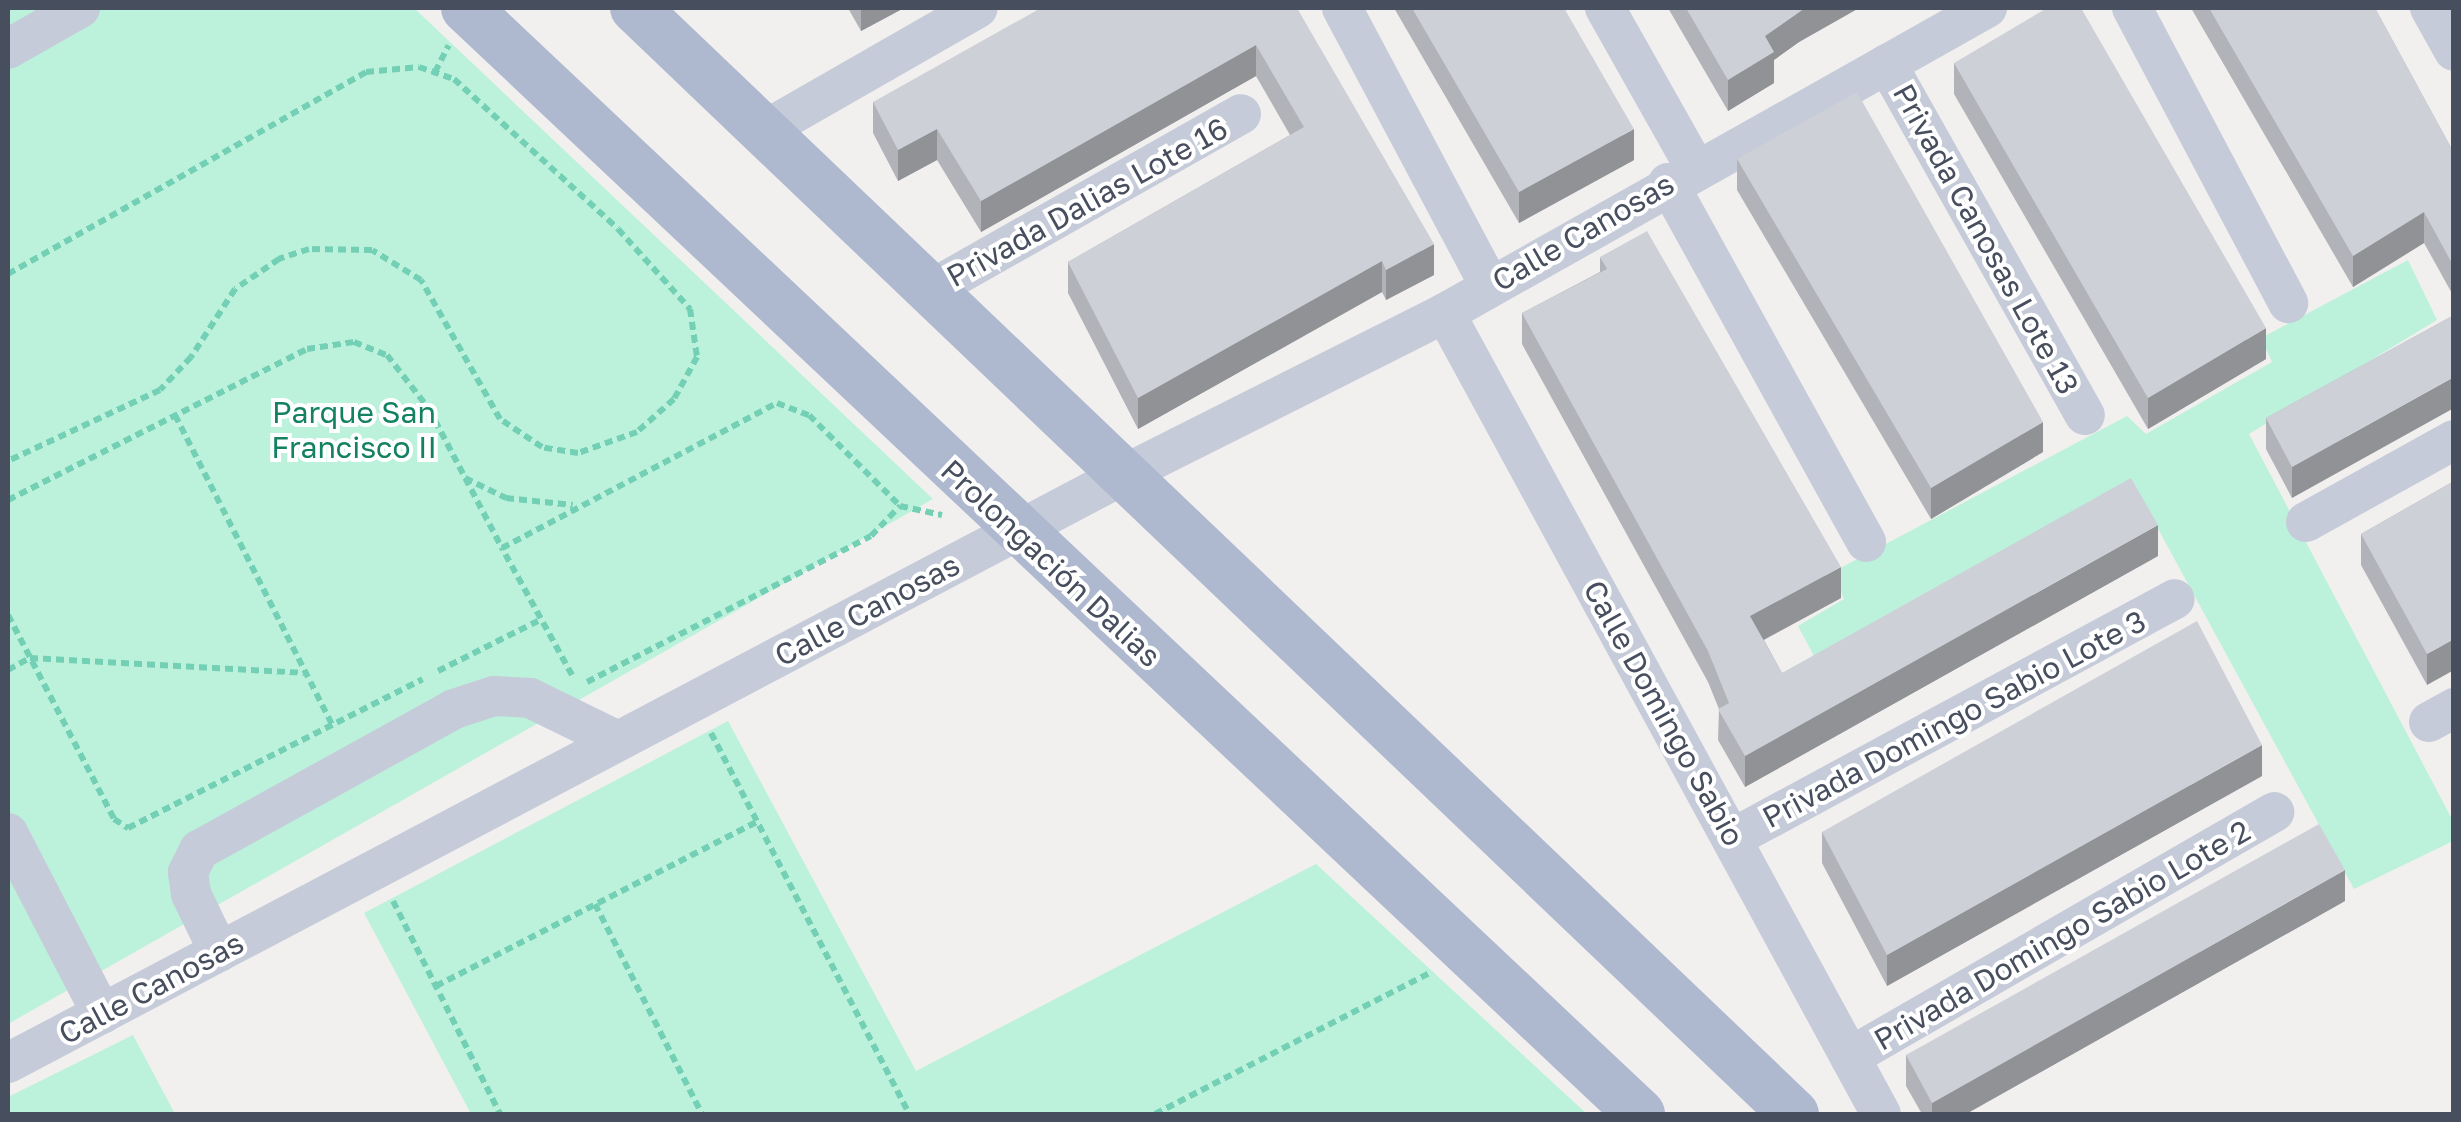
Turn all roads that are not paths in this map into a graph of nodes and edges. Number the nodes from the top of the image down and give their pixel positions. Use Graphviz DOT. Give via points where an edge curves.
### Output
graph roads {
  1 [pos="80,8"];
  2 [pos="466,8"];
  3 [pos="635,8"];
  4 [pos="978,8"];
  5 [pos="1342,8"];
  6 [pos="1605,8"];
  7 [pos="1987,8"];
  8 [pos="2132,8"];
  9 [pos="2430,8"];
  10 [pos="8,49"];
  11 [pos="2454,51"];
  12 [pos="1888,64"];
  13 [pos="1241,114"];
  14 [pos="766,130"];
  15 [pos="1681,175"];
  16 [pos="1490,284"];
  17 [pos="932,289"];
  18 [pos="2288,302"];
  19 [pos="1445,314"];
  20 [pos="2085,414"];
  21 [pos="2454,440"];
  22 [pos="1125,474"];
  23 [pos="2306,522"];
  24 [pos="1016,532"];
  25 [pos="1866,542"];
  26 [pos="2175,599"];
  27 [pos="618,741"];
  28 [pos="2274,812"];
  29 [pos="8,833"];
  30 [pos="1733,838"];
  31 [pos="219,952"];
  32 [pos="102,1014"];
  33 [pos="1850,1057"];
  34 [pos="8,1063"];
  35 [pos="1640,1114"];
  36 [pos="1794,1114"];
  37 [pos="1881,1114"];
  1 -- 10 [label="street"];
  2 -- 24 [label="main road, Prolongación Dalias"];
  3 -- 14 [label="main road"];
  4 -- 14 [label="street"];
  5 -- 16 [label="street"];
  6 -- 15 [label="street"];
  7 -- 12 [label="street, Calle Canosas"];
  8 -- 18 [label="street"];
  9 -- 11 [label="street"];
  12 -- 15 [label="street, Calle Canosas"];
  12 -- 20 [label="street, Privada Canosas Lote 13"];
  13 -- 17 [label="street, Privada Dalias Lote 16"];
  14 -- 17 [label="main road"];
  15 -- 16 [label="street, Calle Canosas"];
  15 -- 25 [label="street"];
  16 -- 19 [label="street, Calle Canosas"];
  17 -- 22 [label="main road"];
  19 -- 22 [label="street, Calle Canosas"];
  19 -- 30 [label="street, Calle Domingo Sabio"];
  21 -- 23 [label="street"];
  22 -- 24 [label="street, Calle Canosas"];
  22 -- 36 [label="main road"];
  24 -- 27 [label="street, Calle Canosas"];
  24 -- 35 [label="main road, Prolongación Dalias"];
  26 -- 30 [label="street, Privada Domingo Sabio Lote 3"];
  27 -- 31 [label="street, Calle Canosas"];
  27 -- 31 [label="street" via="530,698 494,696 454,709 199,850 188,872 191,894"];
  28 -- 33 [label="street, Privada Domingo Sabio Lote 2"];
  29 -- 32 [label="street"];
  30 -- 33 [label="street, Calle Domingo Sabio"];
  31 -- 32 [label="street, Calle Canosas"];
  32 -- 34 [label="street, Calle Canosas"];
  33 -- 37 [label="street, Calle Domingo Sabio"];
}
